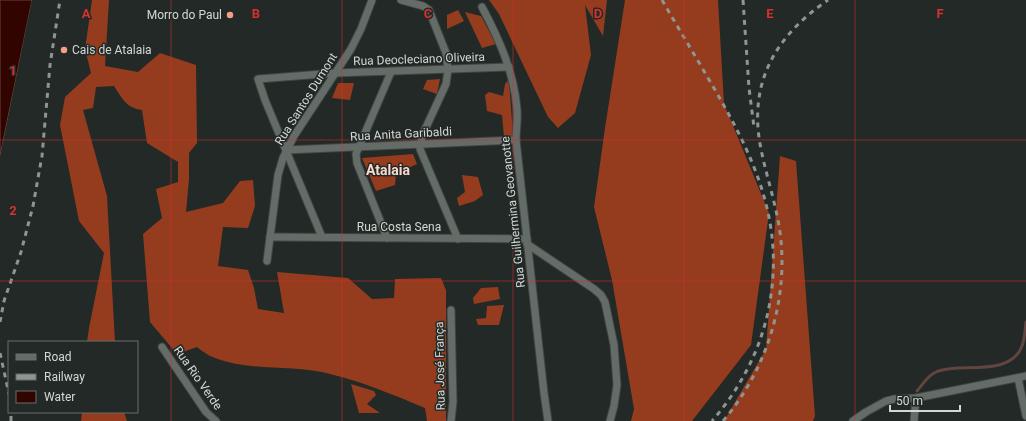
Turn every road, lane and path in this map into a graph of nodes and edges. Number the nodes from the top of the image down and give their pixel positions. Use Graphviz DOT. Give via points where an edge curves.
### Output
graph roads {
  1 [pos="372,0"];
  2 [pos="401,0"];
  3 [pos="482,7"];
  4 [pos="509,67"];
  5 [pos="448,70"];
  6 [pos="391,72"];
  7 [pos="335,73"];
  8 [pos="516,140"];
  9 [pos="420,144"];
  10 [pos="358,147"];
  11 [pos="286,150"];
  12 [pos="270,237"];
  13 [pos="322,237"];
  14 [pos="386,238"];
  15 [pos="458,239"];
  16 [pos="527,242"];
  17 [pos="267,261"];
  18 [pos="451,310"];
  19 [pos="162,347"];
  20 [pos="1026,376"];
  21 [pos="1018,378"];
  22 [pos="916,398"];
  23 [pos="1026,416"];
  24 [pos="216,421"];
  25 [pos="451,421"];
  26 [pos="548,421"];
  27 [pos="610,421"];
  28 [pos="854,421"];
  29 [pos="914,421"];
  1 -- 7 [label="street, Rua Santos Dumont" via="357,38"];
  2 -- 5 [label="street" via="429,10 446,53"];
  3 -- 4 [label="street, Rua Guilhermina Geovanotte"];
  4 -- 5 [label="street, Rua Deocleciano Oliveira"];
  4 -- 8 [label="street, Rua Guilhermina Geovanotte" via="517,108"];
  5 -- 6 [label="street, Rua Deocleciano Oliveira"];
  5 -- 9 [label="street" via="443,90"];
  6 -- 7 [label="street, Rua Deocleciano Oliveira"];
  6 -- 10 [label="street"];
  7 -- 11 [label="street, Rua Santos Dumont"];
  7 -- 11 [label="street, Rua Deocleciano Oliveira" via="258,79"];
  8 -- 9 [label="street, Rua Anita Garibaldi"];
  8 -- 16 [label="street, Rua Guilhermina Geovanotte"];
  9 -- 10 [label="street, Rua Anita Garibaldi"];
  9 -- 15 [label="street" via="421,153"];
  10 -- 11 [label="street, Rua Anita Garibaldi"];
  10 -- 14 [label="street" via="357,163"];
  11 -- 12 [label="street, Rua Santos Dumont" via="278,175"];
  11 -- 13 [label="street"];
  12 -- 13 [label="street, Rua Costa Sena"];
  12 -- 17 [label="street, Rua Santos Dumont"];
  13 -- 14 [label="street, Rua Costa Sena"];
  14 -- 15 [label="street, Rua Costa Sena"];
  15 -- 16 [label="street, Rua Costa Sena"];
  16 -- 26 [label="street, Rua Guilhermina Geovanotte"];
  16 -- 27 [label="street" via="603,298 612,331 616,361 616,394"];
  18 -- 25 [label="street, Rua José França"];
  19 -- 24 [label="street, Rua Rio Verde" via="206,412"];
  20 -- 21 [label="street"];
  21 -- 22 [label="street"];
  21 -- 23 [label="street"];
  22 -- 28 [label="street" via="886,401"];
  22 -- 29 [label="street"];
}
